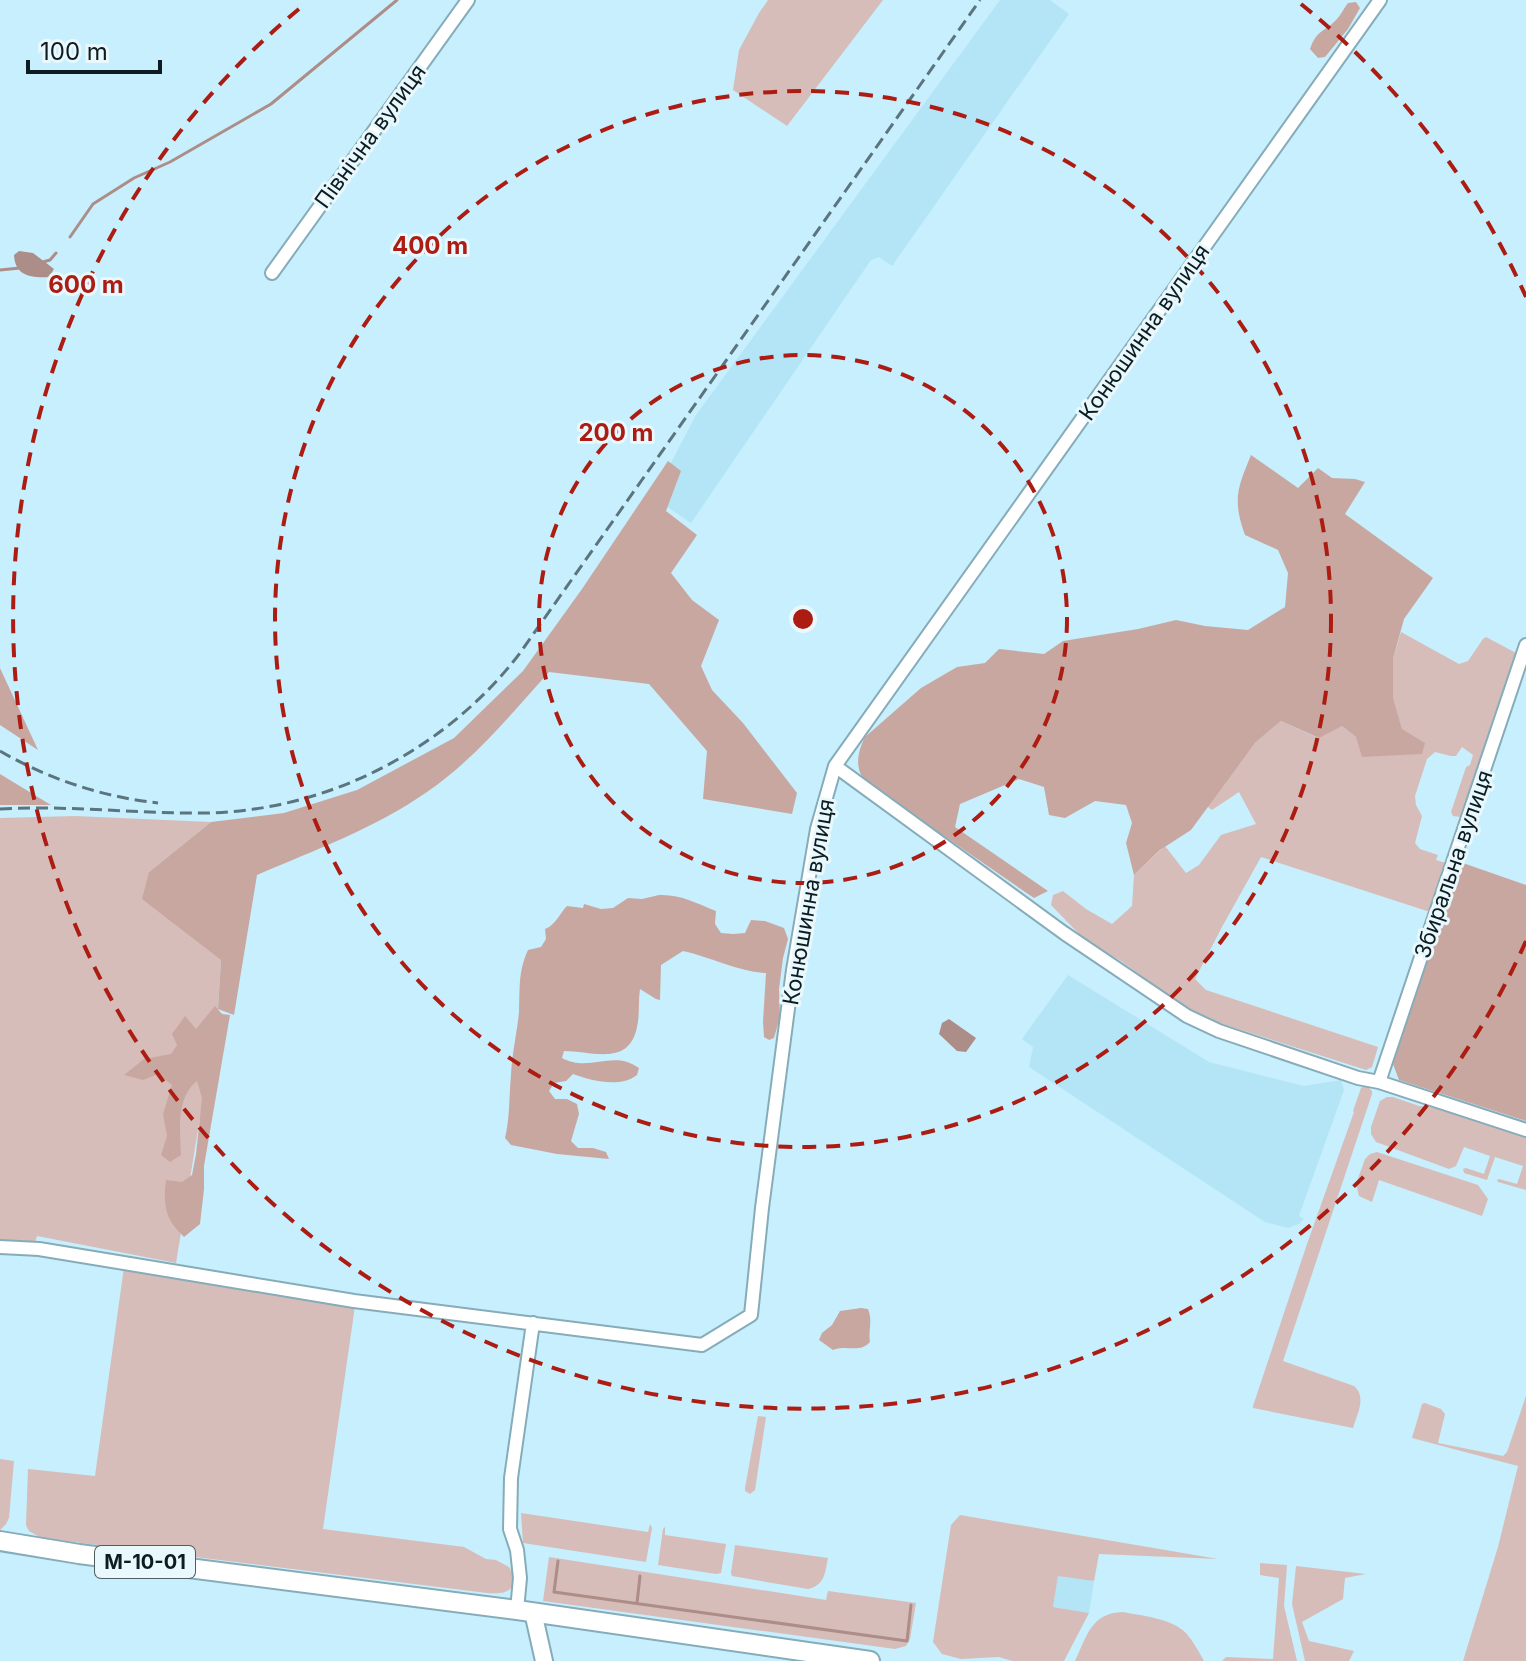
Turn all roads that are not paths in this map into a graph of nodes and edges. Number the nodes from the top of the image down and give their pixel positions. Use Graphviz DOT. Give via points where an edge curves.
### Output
graph roads {
  1 [pos="468,0"];
  2 [pos="1380,0"];
  3 [pos="272,273"];
  4 [pos="1526,645"];
  5 [pos="835,766"];
  6 [pos="1379,1082"];
  7 [pos="1526,1130"];
  8 [pos="0,1247"];
  9 [pos="533,1323"];
  10 [pos="0,1541"];
  11 [pos="525,1611"];
  12 [pos="544,1661"];
  13 [pos="870,1661"];
  1 -- 3 [label="street, Північна вулиця"];
  2 -- 5 [label="street, Конюшинна вулиця"];
  4 -- 6 [label="street, Збиральна вулиця"];
  5 -- 6 [label="street" via="1187,1016"];
  5 -- 9 [label="street, Конюшинна вулиця" via="817,829 793,970 751,1315 702,1345"];
  6 -- 7 [label="street"];
  8 -- 9 [label="street"];
  9 -- 11 [label="street" via="511,1478 510,1529"];
  10 -- 11 [label="highway, М-10-01"];
  11 -- 12 [label="main road"];
  11 -- 13 [label="highway, М-10-01"];
}
